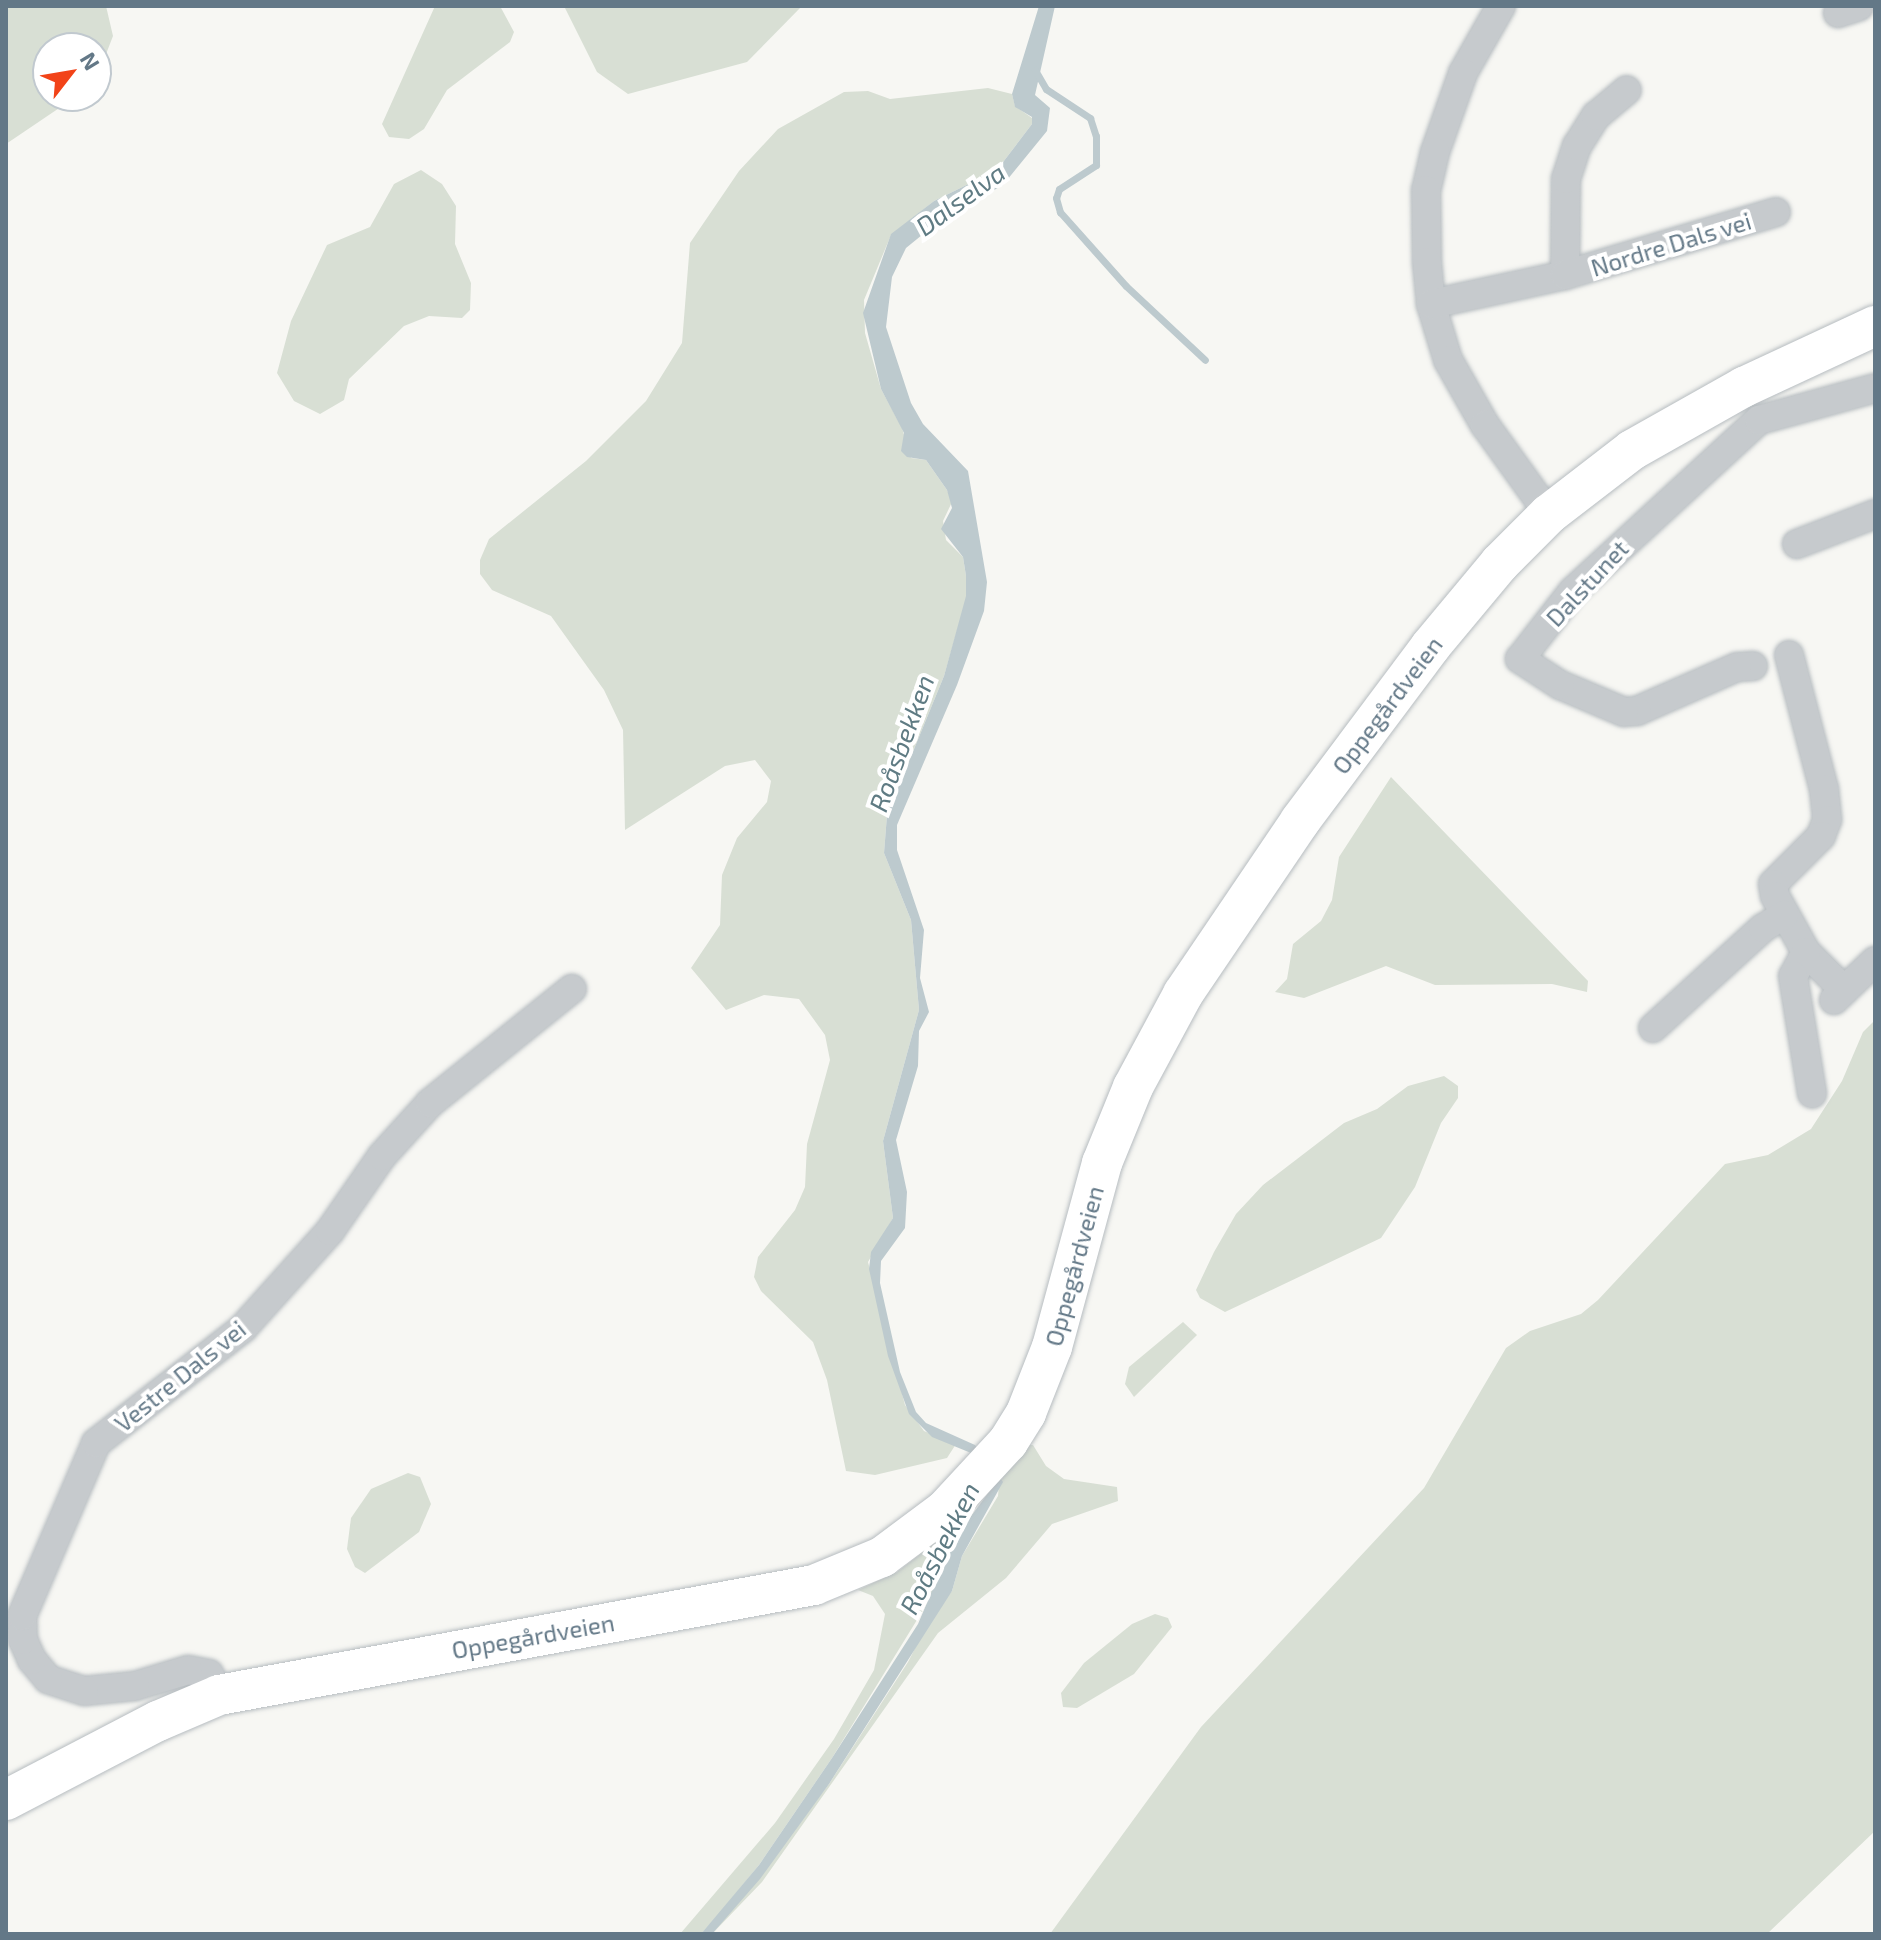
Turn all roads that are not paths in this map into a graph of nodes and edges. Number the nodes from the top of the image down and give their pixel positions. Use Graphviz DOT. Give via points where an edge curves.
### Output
graph roads {
  1 [pos="1501,6"];
  2 [pos="1627,90"];
  3 [pos="1776,212"];
  4 [pos="1565,275"];
  5 [pos="1431,304"];
  6 [pos="1875,326"];
  7 [pos="1875,388"];
  8 [pos="1549,514"];
  9 [pos="1875,514"];
  10 [pos="1797,544"];
  11 [pos="1789,655"];
  12 [pos="1753,666"];
  13 [pos="1784,915"];
  14 [pos="1806,952"];
  15 [pos="1875,961"];
  16 [pos="572,989"];
  17 [pos="1653,1028"];
  18 [pos="1812,1093"];
  19 [pos="219,1695"];
  20 [pos="6,1800"];
  1 -- 5 [label="street" via="1463,73 1426,190"];
  2 -- 4 [label="street, Nordre Dals vei" via="1596,116 1577,146 1566,179"];
  3 -- 4 [label="street, Nordre Dals vei"];
  4 -- 5 [label="street, Nordre Dals vei"];
  5 -- 8 [label="street" via="1448,360 1485,425"];
  6 -- 8 [label="main road, Oppegårdveien" via="1691,414 1632,450"];
  7 -- 12 [label="street, Dalstunet" via="1759,420 1573,591 1520,659 1560,685 1624,712 1737,667"];
  8 -- 19 [label="main road, Oppegårdveien" via="1500,563 1367,728 1183,994 1133,1087 1102,1163 1052,1347 1008,1442 945,1510 882,1557 814,1585"];
  9 -- 10 [label="street"];
  11 -- 13 [label="street" via="1827,820 1821,836 1773,884"];
  13 -- 14 [label="street"];
  13 -- 17 [label="street"];
  14 -- 15 [label="street" via="1839,995"];
  14 -- 18 [label="street" via="1793,976"];
  16 -- 19 [label="street, Vestre Dals vei" via="430,1103 382,1156 330,1231 243,1328 96,1443 22,1616 23,1640 48,1679 84,1691 135,1686 188,1670 209,1674"];
  19 -- 20 [label="main road, Oppegårdveien"];
}
